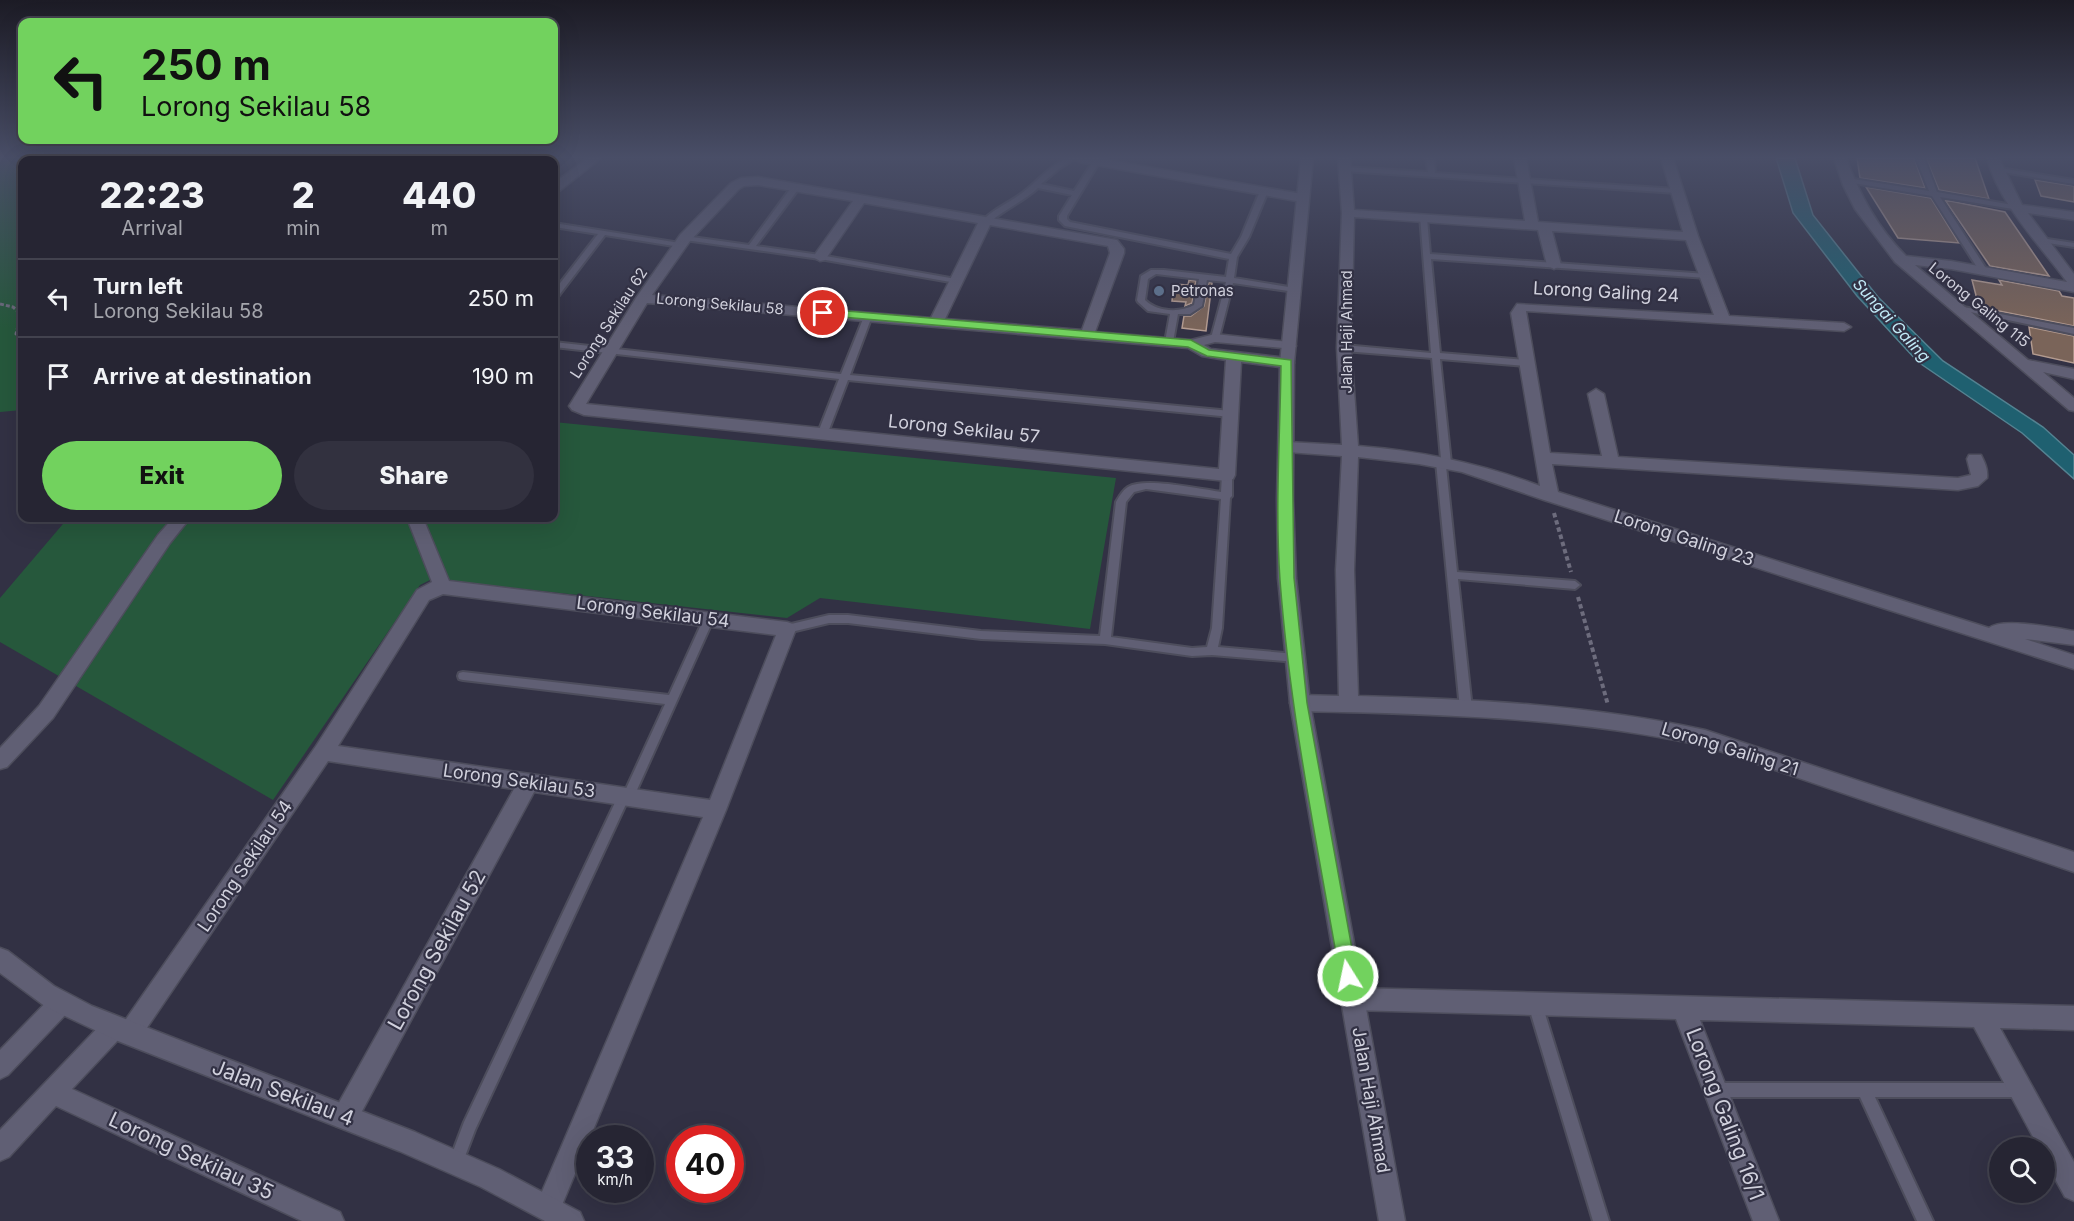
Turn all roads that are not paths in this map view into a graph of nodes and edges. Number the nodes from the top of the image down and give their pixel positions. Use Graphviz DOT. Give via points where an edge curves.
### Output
graph roads {
  1 [pos="707,215"];
  2 [pos="775,215"];
  3 [pos="849,215"];
  4 [pos="957,215"];
  5 [pos="992,215"];
  6 [pos="1064,215"];
  7 [pos="1254,215"];
  8 [pos="1301,215"];
  9 [pos="1348,215"];
  10 [pos="1378,215"];
  11 [pos="1535,215"];
  12 [pos="1684,215"];
  13 [pos="1867,215"];
  14 [pos="1948,215"];
  15 [pos="2024,215"];
  16 [pos="1423,218"];
  17 [pos="986,220"];
  18 [pos="1538,225"];
  19 [pos="558,226"];
  20 [pos="603,233"];
  21 [pos="1691,236"];
  22 [pos="2043,240"];
  23 [pos="682,241"];
  24 [pos="2074,245"];
  25 [pos="752,246"];
  26 [pos="1427,256"];
  27 [pos="820,257"];
  28 [pos="1233,257"];
  29 [pos="1900,259"];
  30 [pos="1554,265"];
  31 [pos="1983,270"];
  32 [pos="1707,276"];
  33 [pos="1203,277"];
  34 [pos="1230,280"];
  35 [pos="956,281"];
  36 [pos="2074,285"];
  37 [pos="1294,290"];
  38 [pos="558,291"];
  39 [pos="643,298"];
  40 [pos="1955,307"];
  41 [pos="1174,312"];
  42 [pos="868,316"];
  43 [pos="1723,319"];
  44 [pos="936,322"];
  45 [pos="1844,327"];
  46 [pos="2074,331"];
  47 [pos="1087,335"];
  48 [pos="1215,338"];
  49 [pos="1169,342"];
  50 [pos="1191,344"];
  51 [pos="558,346"];
  52 [pos="1344,348"];
  53 [pos="609,352"];
  54 [pos="1288,354"];
  55 [pos="1434,355"];
  56 [pos="1234,356"];
  57 [pos="1526,363"];
  58 [pos="2024,364"];
  59 [pos="2074,374"];
  60 [pos="845,377"];
  61 [pos="1596,394"];
  62 [pos="2074,406"];
  63 [pos="579,409"];
  64 [pos="1231,414"];
  65 [pos="822,435"];
  66 [pos="1287,447"];
  67 [pos="1350,452"];
  68 [pos="1544,458"];
  69 [pos="1975,459"];
  70 [pos="1444,462"];
  71 [pos="1611,462"];
  72 [pos="1227,475"];
  73 [pos="1227,496"];
  74 [pos="1550,496"];
  75 [pos="179,522"];
  76 [pos="417,522"];
  77 [pos="1452,575"];
  78 [pos="1575,585"];
  79 [pos="443,587"];
  80 [pos="709,618"];
  81 [pos="787,629"];
  82 [pos="1977,631"];
  83 [pos="2074,638"];
  84 [pos="1105,640"];
  85 [pos="1212,651"];
  86 [pos="1296,658"];
  87 [pos="2074,662"];
  88 [pos="463,676"];
  89 [pos="672,700"];
  90 [pos="1300,703"];
  91 [pos="1349,704"];
  92 [pos="1466,709"];
  93 [pos="323,752"];
  94 [pos="0,761"];
  95 [pos="528,783"];
  96 [pos="626,797"];
  97 [pos="716,810"];
  98 [pos="2074,862"];
  99 [pos="0,959"];
  100 [pos="1352,999"];
  101 [pos="61,1003"];
  102 [pos="1534,1004"];
  103 [pos="1683,1007"];
  104 [pos="1980,1014"];
  105 [pos="2074,1018"];
  106 [pos="122,1030"];
  107 [pos="0,1067"];
  108 [pos="1715,1090"];
  109 [pos="1864,1090"];
  110 [pos="2021,1090"];
  111 [pos="52,1092"];
  112 [pos="345,1116"];
  113 [pos="0,1148"];
  114 [pos="456,1162"];
  115 [pos="2074,1188"];
  116 [pos="548,1208"];
  117 [pos="331,1221"];
  118 [pos="571,1221"];
  119 [pos="1392,1221"];
  120 [pos="1601,1221"];
  121 [pos="1766,1221"];
  122 [pos="1925,1221"];
  1 -- 23 [label="street, Lorong Sekilau 62"];
  2 -- 25 [label="lane"];
  3 -- 27 [label="street"];
  4 -- 17 [label="street"];
  5 -- 17 [label="lane"];
  6 -- 28 [label="lane" via="1068,224"];
  7 -- 28 [label="lane"];
  8 -- 37 [label="street, Jalan Haji Ahmad"];
  9 -- 52 [label="street, Jalan Haji Ahmad"];
  10 -- 16 [label="street"];
  11 -- 18 [label="street"];
  12 -- 21 [label="street"];
  13 -- 29 [label="street, Lorong Galing 115"];
  14 -- 31 [label="lane"];
  15 -- 22 [label="street"];
  16 -- 18 [label="street"];
  16 -- 26 [label="lane"];
  17 -- 35 [label="street"];
  17 -- 47 [label="street" via="1115,245 1117,253"];
  18 -- 21 [label="street"];
  18 -- 30 [label="street"];
  19 -- 20 [label="lane"];
  20 -- 23 [label="lane"];
  20 -- 38 [label="lane"];
  21 -- 32 [label="street"];
  22 -- 24 [label="lane"];
  22 -- 36 [label="street"];
  23 -- 25 [label="lane"];
  23 -- 39 [label="street, Lorong Sekilau 62"];
  25 -- 27 [label="lane"];
  26 -- 30 [label="lane"];
  26 -- 55 [label="lane"];
  27 -- 35 [label="lane"];
  28 -- 34 [label="lane"];
  29 -- 31 [label="street"];
  29 -- 40 [label="street, Lorong Galing 115"];
  30 -- 32 [label="lane"];
  31 -- 36 [label="street"];
  32 -- 43 [label="street"];
  33 -- 34 [label="lane"];
  33 -- 41 [label="lane" via="1198,306 1187,312"];
  33 -- 41 [label="lane" via="1154,272 1144,278 1141,300 1146,307"];
  34 -- 37 [label="lane"];
  34 -- 48 [label="lane"];
  35 -- 44 [label="street"];
  37 -- 54 [label="street, Jalan Haji Ahmad"];
  39 -- 42 [label="street, Lorong Sekilau 58"];
  39 -- 53 [label="street, Lorong Sekilau 62"];
  40 -- 46 [label="lane"];
  40 -- 58 [label="street, Lorong Galing 115"];
  41 -- 49 [label="lane"];
  42 -- 44 [label="street, Lorong Sekilau 58"];
  42 -- 60 [label="lane"];
  43 -- 45 [label="street, Lorong Galing 24"];
  43 -- 57 [label="street, Lorong Galing 24" via="1522,307 1518,313"];
  44 -- 47 [label="street, Lorong Sekilau 58"];
  47 -- 49 [label="street, Lorong Sekilau 58"];
  48 -- 50 [label="street, Lorong Sekilau 58"];
  48 -- 54 [label="street, Lorong Sekilau 58"];
  49 -- 50 [label="street, Lorong Sekilau 58"];
  50 -- 56 [label="street, Lorong Sekilau 58" via="1207,353"];
  51 -- 53 [label="lane"];
  52 -- 55 [label="lane"];
  52 -- 67 [label="street, Jalan Haji Ahmad"];
  53 -- 60 [label="lane"];
  53 -- 63 [label="street, Lorong Sekilau 62" via="579,400"];
  54 -- 56 [label="street, Lorong Sekilau 58"];
  54 -- 66 [label="street, Jalan Haji Ahmad"];
  55 -- 57 [label="lane"];
  55 -- 70 [label="lane"];
  56 -- 64 [label="street"];
  57 -- 68 [label="street, Lorong Galing 24"];
  58 -- 59 [label="street"];
  58 -- 62 [label="street, Lorong Galing 115"];
  60 -- 64 [label="lane"];
  60 -- 65 [label="lane"];
  61 -- 71 [label="street"];
  63 -- 65 [label="street, Lorong Sekilau 57"];
  64 -- 72 [label="street"];
  65 -- 72 [label="street, Lorong Sekilau 57"];
  66 -- 67 [label="street, Lorong Galing 23"];
  66 -- 86 [label="street, Jalan Haji Ahmad" via="1287,578"];
  67 -- 70 [label="street, Lorong Galing 23"];
  67 -- 91 [label="street, Jalan Haji Ahmad" via="1345,570"];
  68 -- 71 [label="street"];
  68 -- 74 [label="street, Lorong Galing 24"];
  69 -- 71 [label="street" via="1979,478 1958,484"];
  70 -- 74 [label="street, Lorong Galing 23"];
  70 -- 77 [label="lane"];
  72 -- 73 [label="lane"];
  73 -- 84 [label="lane" via="1146,486 1133,487 1125,494"];
  73 -- 85 [label="lane"];
  74 -- 82 [label="street, Lorong Galing 23"];
  75 -- 94 [label="street" via="46,712"];
  76 -- 79 [label="street"];
  77 -- 78 [label="lane"];
  77 -- 92 [label="lane"];
  79 -- 80 [label="street, Lorong Sekilau 54"];
  79 -- 93 [label="street, Lorong Sekilau 54" via="432,588 423,595"];
  80 -- 81 [label="street, Lorong Sekilau 54"];
  80 -- 89 [label="lane"];
  81 -- 84 [label="lane" via="829,619 848,619 981,634"];
  81 -- 97 [label="street"];
  82 -- 83 [label="street"];
  82 -- 87 [label="street, Lorong Galing 23"];
  84 -- 85 [label="lane" via="1192,652"];
  85 -- 86 [label="lane"];
  86 -- 90 [label="street, Jalan Haji Ahmad"];
  88 -- 89 [label="lane"];
  89 -- 96 [label="lane"];
  90 -- 91 [label="street, Lorong Galing 21"];
  90 -- 100 [label="street, Jalan Haji Ahmad"];
  91 -- 92 [label="street, Lorong Galing 21"];
  92 -- 98 [label="street, Lorong Galing 21" via="1546,713 1671,729"];
  93 -- 95 [label="street, Lorong Sekilau 53"];
  93 -- 106 [label="street, Lorong Sekilau 54"];
  95 -- 96 [label="street, Lorong Sekilau 53"];
  95 -- 112 [label="street, Lorong Sekilau 52"];
  96 -- 97 [label="street, Lorong Sekilau 53"];
  96 -- 114 [label="lane"];
  97 -- 116 [label="street"];
  99 -- 101 [label="street, Jalan Sekilau 4"];
  100 -- 102 [label="street"];
  100 -- 119 [label="street, Jalan Haji Ahmad"];
  101 -- 106 [label="street, Jalan Sekilau 4"];
  101 -- 107 [label="street"];
  102 -- 103 [label="street"];
  102 -- 120 [label="lane"];
  103 -- 104 [label="street"];
  103 -- 108 [label="street, Lorong Galing 16/1"];
  104 -- 105 [label="street"];
  104 -- 110 [label="street"];
  106 -- 111 [label="street, Lorong Sekilau 54"];
  106 -- 112 [label="street, Jalan Sekilau 4"];
  108 -- 109 [label="lane"];
  108 -- 121 [label="street, Lorong Galing 16/1"];
  109 -- 110 [label="lane"];
  109 -- 122 [label="lane"];
  110 -- 115 [label="street"];
  111 -- 113 [label="street, Lorong Sekilau 54"];
  111 -- 117 [label="street, Lorong Sekilau 35"];
  112 -- 114 [label="street, Jalan Sekilau 4"];
  114 -- 116 [label="street, Jalan Sekilau 4"];
  116 -- 118 [label="street, Jalan Sekilau 4"];
}
